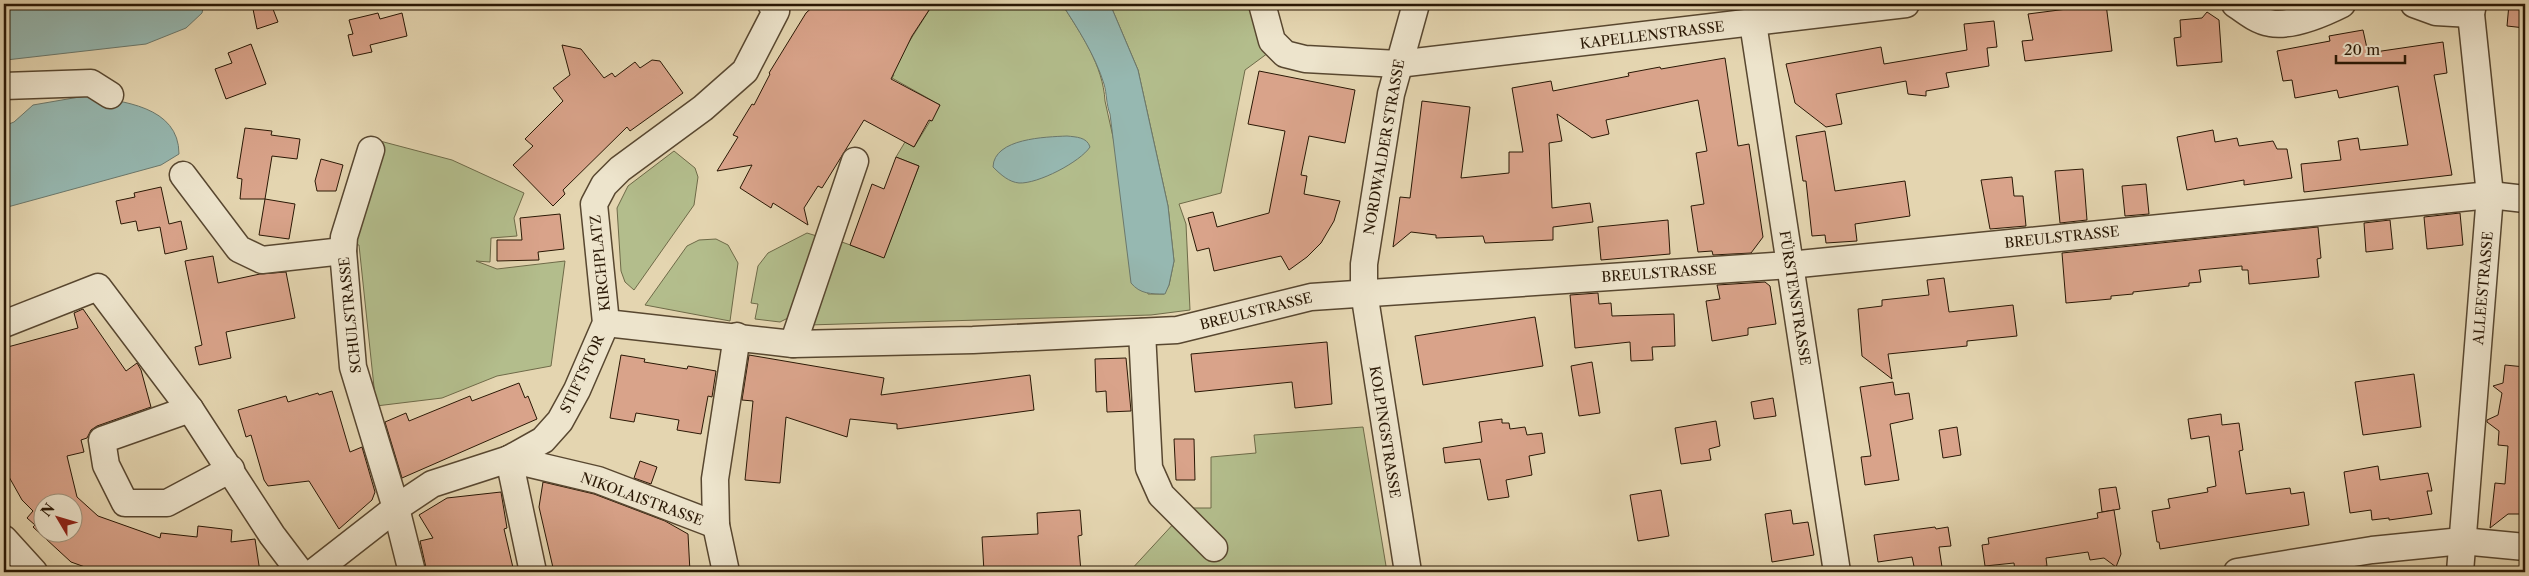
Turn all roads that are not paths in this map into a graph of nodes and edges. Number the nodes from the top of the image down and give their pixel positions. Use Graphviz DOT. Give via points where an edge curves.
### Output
graph roads {
  1 [pos="771,4"];
  2 [pos="1262,4"];
  3 [pos="1416,4"];
  4 [pos="1906,4"];
  5 [pos="2235,4"];
  6 [pos="2342,4"];
  7 [pos="2414,4"];
  8 [pos="2472,9"];
  9 [pos="1754,23"];
  10 [pos="1398,64"];
  11 [pos="4,86"];
  12 [pos="110,95"];
  13 [pos="371,150"];
  14 [pos="855,161"];
  15 [pos="183,175"];
  16 [pos="2490,195"];
  17 [pos="2525,199"];
  18 [pos="343,251"];
  19 [pos="1789,265"];
  20 [pos="1364,292"];
  21 [pos="606,323"];
  22 [pos="4,324"];
  23 [pos="1142,332"];
  24 [pos="737,336"];
  25 [pos="793,344"];
  26 [pos="190,409"];
  27 [pos="509,459"];
  28 [pos="231,469"];
  29 [pos="396,508"];
  30 [pos="716,525"];
  31 [pos="4,539"];
  32 [pos="2462,541"];
  33 [pos="2525,547"];
  34 [pos="1214,548"];
  35 [pos="32,572"];
  36 [pos="300,572"];
  37 [pos="314,572"];
  38 [pos="412,572"];
  39 [pos="534,572"];
  40 [pos="726,572"];
  41 [pos="1408,572"];
  42 [pos="1837,572"];
  43 [pos="2237,572"];
  44 [pos="2460,572"];
  1 -- 21 [label="street, KIRCHPLATZ" via="776,11 745,71 703,108 620,169 604,185 594,204"];
  2 -- 10 [label="street, KAPELLENSTRASSE" via="1272,41 1285,54 1305,59"];
  3 -- 10 [label="street, NORDWALDER STRASSE"];
  4 -- 9 [label="street, KAPELLENSTRASSE"];
  5 -- 6 [label="street" via="2270,24 2301,20"];
  7 -- 8 [label="street" via="2436,12"];
  8 -- 16 [label="street, ALLEESTRASSE"];
  9 -- 10 [label="street, KAPELLENSTRASSE"];
  9 -- 19 [label="street, FÜRSTENSTRASSE"];
  10 -- 20 [label="street, NORDWALDER STRASSE" via="1375,185 1364,264"];
  11 -- 12 [label="street" via="91,83"];
  13 -- 18 [label="street, SCHULSTRASSE" via="344,237"];
  14 -- 25 [label="street"];
  15 -- 18 [label="street" via="239,250 262,260"];
  16 -- 17 [label="street, BREULSTRASSE"];
  16 -- 19 [label="street, BREULSTRASSE"];
  16 -- 32 [label="street, ALLEESTRASSE"];
  18 -- 29 [label="street, SCHULSTRASSE" via="353,367"];
  19 -- 20 [label="street, BREULSTRASSE"];
  19 -- 42 [label="street, FÜRSTENSTRASSE"];
  20 -- 23 [label="street, BREULSTRASSE" via="1311,297 1177,330"];
  20 -- 41 [label="street, KOLPINGSTRASSE"];
  21 -- 24 [label="street, KIRCHPLATZ"];
  21 -- 27 [label="street, STIFTSTOR" via="560,421 543,440"];
  22 -- 26 [label="street" via="98,287"];
  23 -- 25 [label="street, BREULSTRASSE"];
  23 -- 34 [label="street" via="1149,468 1161,495"];
  24 -- 25 [label="street, KIRCHPLATZ"];
  24 -- 30 [label="street" via="715,479"];
  26 -- 28 [label="street"];
  26 -- 28 [label="street" via="102,440 106,465 125,503 167,503"];
  27 -- 29 [label="street, STIFTSTOR" via="432,484"];
  27 -- 30 [label="street, NIKOLAISTRASSE" via="598,480"];
  27 -- 39 [label="street"];
  28 -- 36 [label="street" via="272,535"];
  29 -- 37 [label="street, STIFTSTOR"];
  29 -- 38 [label="street, SCHULSTRASSE"];
  30 -- 40 [label="street"];
  31 -- 35 [label="street"];
  32 -- 33 [label="street"];
  32 -- 43 [label="street" via="2372,550"];
  32 -- 44 [label="street, ALLEESTRASSE"];
}
